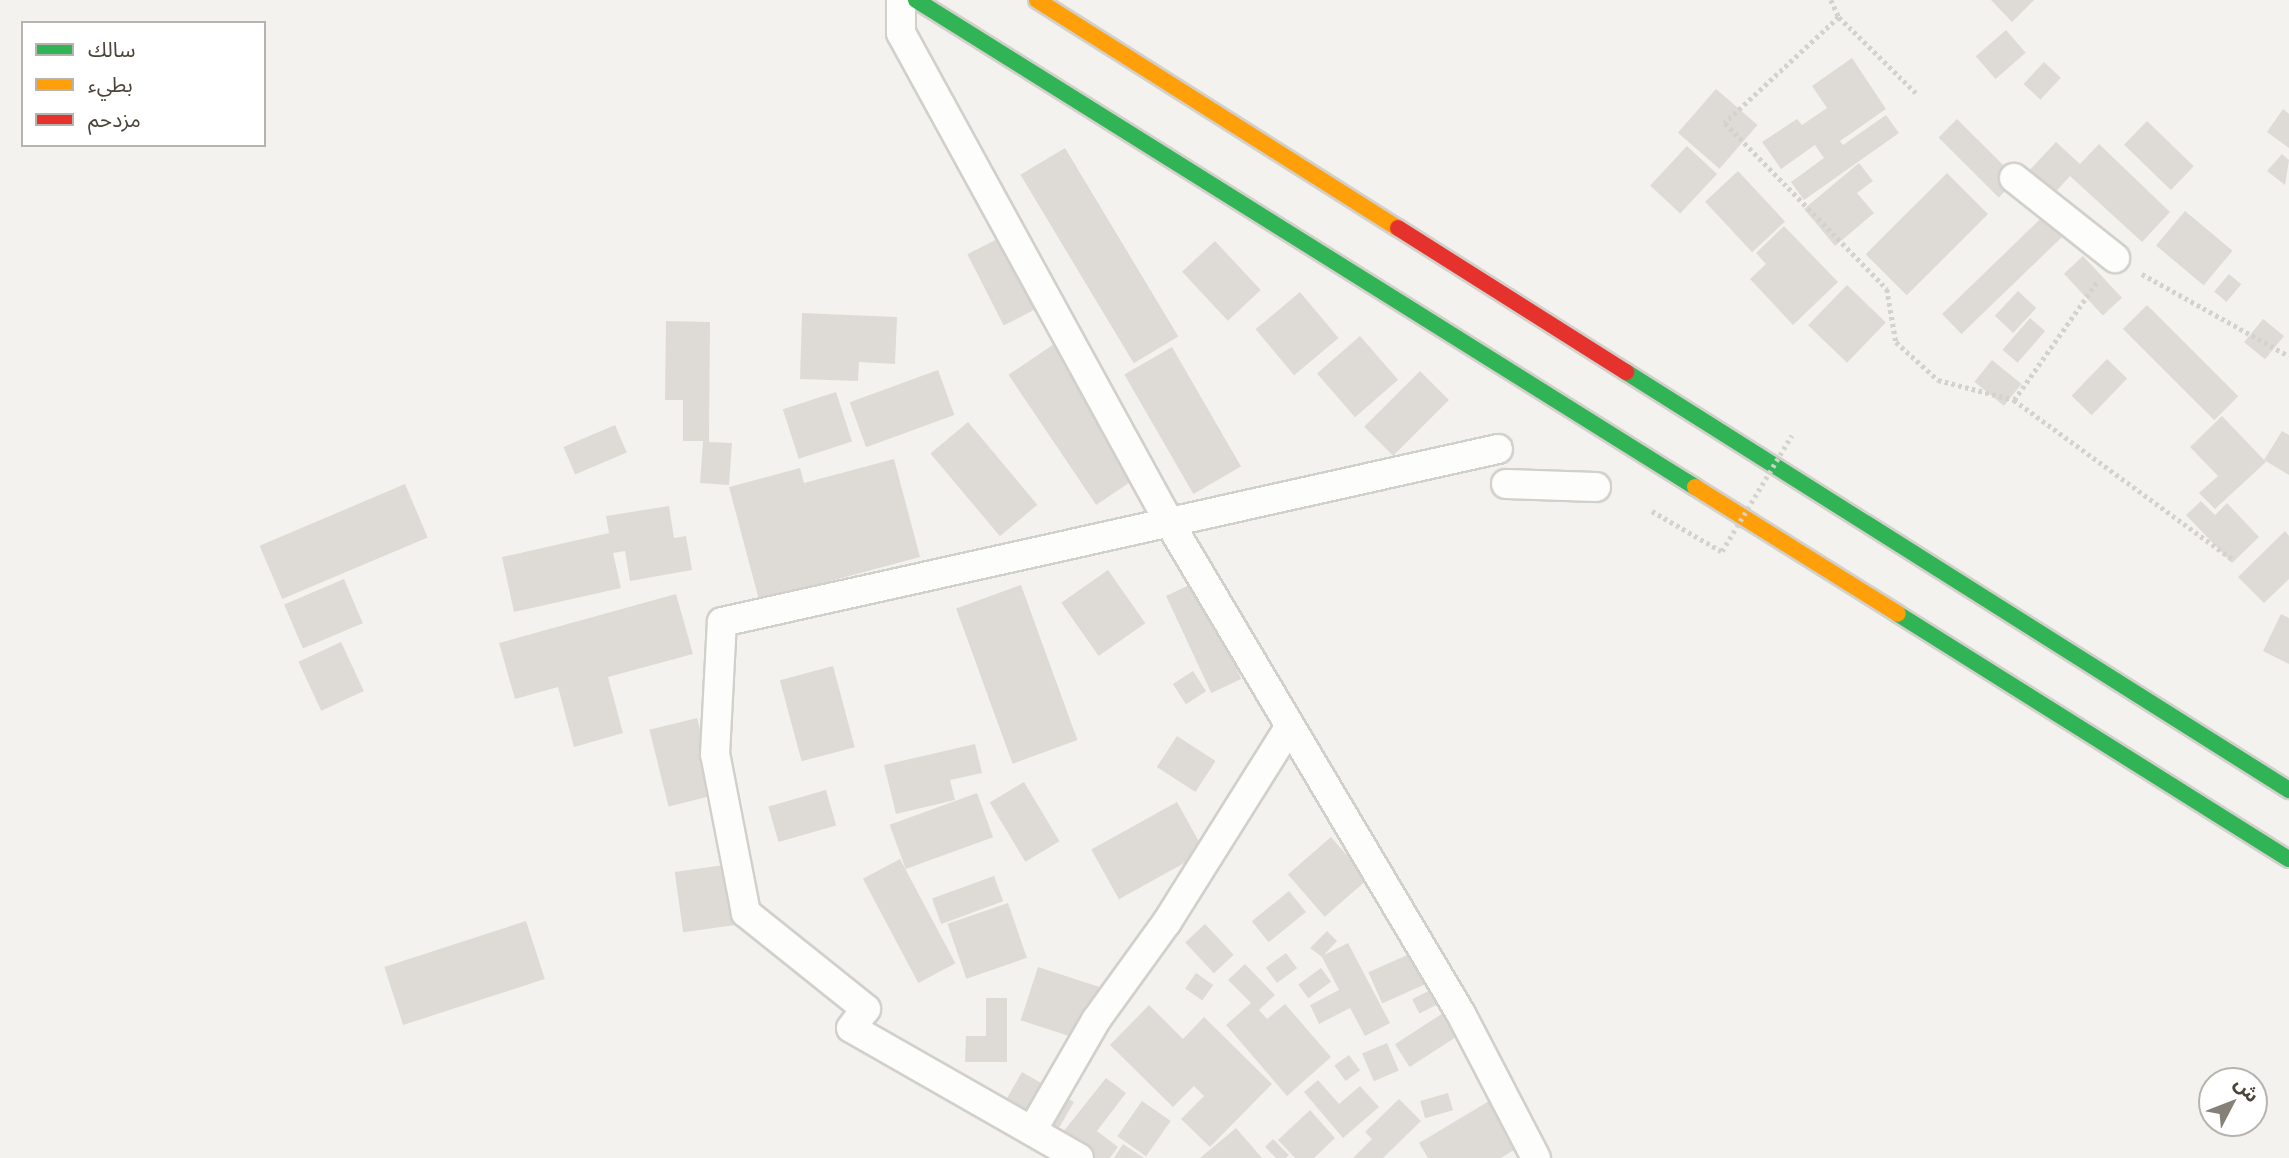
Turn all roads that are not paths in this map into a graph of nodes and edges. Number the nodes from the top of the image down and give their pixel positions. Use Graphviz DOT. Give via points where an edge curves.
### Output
graph roads {
  1 [pos="901,0"];
  2 [pos="916,0"];
  3 [pos="1037,0"];
  4 [pos="1054,0"];
  5 [pos="1129,58"];
  6 [pos="2014,178"];
  7 [pos="2115,258"];
  8 [pos="1498,449"];
  9 [pos="1506,484"];
  10 [pos="1596,487"];
  11 [pos="1169,522"];
  12 [pos="1290,726"];
  13 [pos="2187,727"];
  14 [pos="2241,739"];
  15 [pos="2289,790"];
  16 [pos="2289,859"];
  17 [pos="1032,1130"];
  18 [pos="1079,1158"];
  19 [pos="1536,1158"];
  1 -- 11 [label="street" via="901,33"];
  2 -- 16 [label="highway"];
  3 -- 5 [label="highway"];
  4 -- 5 [label="highway"];
  5 -- 13 [label="highway"];
  6 -- 7 [label="street"];
  8 -- 11 [label="street"];
  9 -- 10 [label="street"];
  11 -- 12 [label="street"];
  11 -- 17 [label="street" via="722,622 715,754 746,914 866,1009 851,1028"];
  12 -- 17 [label="street" via="1167,922 1096,1020"];
  12 -- 19 [label="street" via="1461,1014"];
  13 -- 14 [label="highway"];
  13 -- 15 [label="highway"];
  17 -- 18 [label="street"];
}
